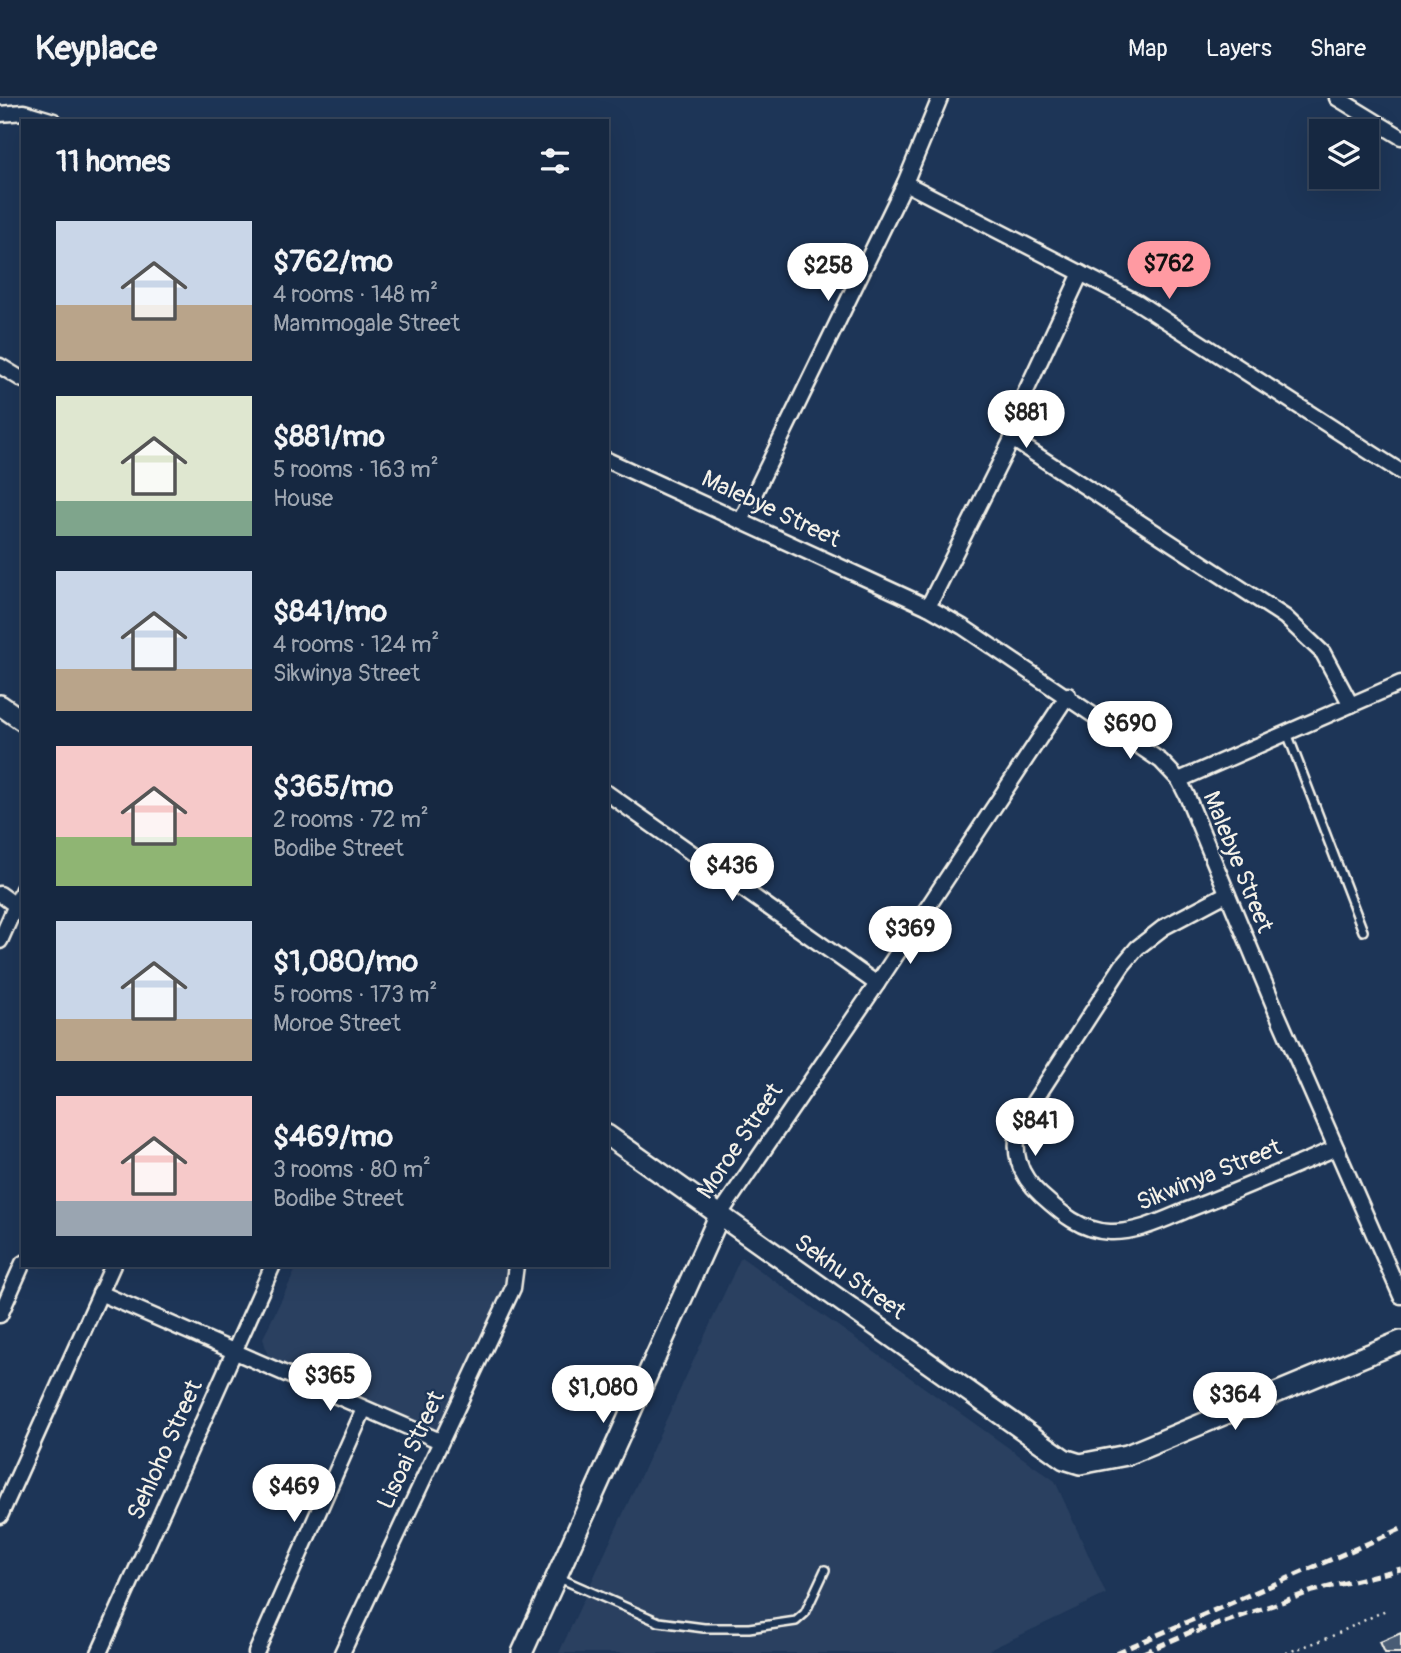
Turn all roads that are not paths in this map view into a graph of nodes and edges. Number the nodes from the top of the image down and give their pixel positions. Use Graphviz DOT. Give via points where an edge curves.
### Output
graph roads {
  1 [pos="940,98"];
  2 [pos="1337,98"];
  3 [pos="0,114"];
  4 [pos="47,119"];
  5 [pos="1401,137"];
  6 [pos="905,183"];
  7 [pos="1081,273"];
  8 [pos="0,366"];
  9 [pos="21,379"];
  10 [pos="1012,439"];
  11 [pos="609,461"];
  12 [pos="1401,472"];
  13 [pos="741,519"];
  14 [pos="928,607"];
  15 [pos="1401,683"];
  16 [pos="1068,695"];
  17 [pos="0,705"];
  18 [pos="1351,705"];
  19 [pos="21,720"];
  20 [pos="1287,733"];
  21 [pos="1178,780"];
  22 [pos="609,794"];
  23 [pos="0,894"];
  24 [pos="1226,894"];
  25 [pos="19,908"];
  26 [pos="1363,931"];
  27 [pos="0,941"];
  28 [pos="877,984"];
  29 [pos="609,1136"];
  30 [pos="1336,1148"];
  31 [pos="720,1214"];
  32 [pos="21,1267"];
  33 [pos="112,1267"];
  34 [pos="272,1267"];
  35 [pos="516,1267"];
  36 [pos="100,1293"];
  37 [pos="1401,1296"];
  38 [pos="0,1315"];
  39 [pos="1401,1341"];
  40 [pos="234,1352"];
  41 [pos="365,1409"];
  42 [pos="440,1441"];
  43 [pos="0,1516"];
  44 [pos="825,1570"];
  45 [pos="557,1576"];
  46 [pos="105,1651"];
  47 [pos="256,1653"];
  48 [pos="342,1653"];
  49 [pos="522,1653"];
  1 -- 6 [label="street"];
  2 -- 5 [label="street"];
  3 -- 4 [label="street" via="24,112"];
  6 -- 7 [label="street"];
  6 -- 13 [label="street"];
  7 -- 10 [label="street" via="1021,402"];
  7 -- 12 [label="street" via="1137,302"];
  8 -- 9 [label="street"];
  10 -- 14 [label="street"];
  10 -- 18 [label="street" via="1285,617 1323,653"];
  11 -- 13 [label="street, Malebye Street"];
  13 -- 14 [label="street, Malebye Street"];
  14 -- 16 [label="street, Malebye Street"];
  15 -- 18 [label="street"];
  16 -- 21 [label="street, Malebye Street" via="1161,761"];
  16 -- 28 [label="street, Moroe Street"];
  17 -- 19 [label="street"];
  18 -- 20 [label="street"];
  20 -- 21 [label="street"];
  20 -- 26 [label="lane"];
  21 -- 24 [label="street, Malebye Street"];
  22 -- 28 [label="street"];
  23 -- 25 [label="street"];
  24 -- 30 [label="street, Malebye Street"];
  24 -- 30 [label="street, Sikwinya Street" via="1150,936 1122,966 1020,1123 1016,1140 1020,1169 1028,1183 1068,1219 1109,1232 1125,1231 1215,1200"];
  25 -- 27 [label="street"];
  28 -- 31 [label="street, Moroe Street"];
  29 -- 31 [label="street, Sekhu Street"];
  30 -- 37 [label="street, Malebye Street"];
  31 -- 39 [label="street, Sekhu Street" via="1064,1459 1080,1464 1127,1455"];
  31 -- 45 [label="street, Moroe Street"];
  32 -- 38 [label="street"];
  33 -- 36 [label="street"];
  34 -- 40 [label="street, Sehloho Street"];
  35 -- 42 [label="street, Lisoai Street" via="513,1288"];
  36 -- 40 [label="street"];
  36 -- 43 [label="street"];
  40 -- 41 [label="street"];
  40 -- 46 [label="street, Sehloho Street"];
  41 -- 42 [label="street"];
  41 -- 47 [label="street"];
  42 -- 48 [label="street, Lisoai Street"];
  44 -- 45 [label="lane" via="805,1613 796,1621 749,1628 659,1622"];
  45 -- 49 [label="street, Moroe Street"];
}
